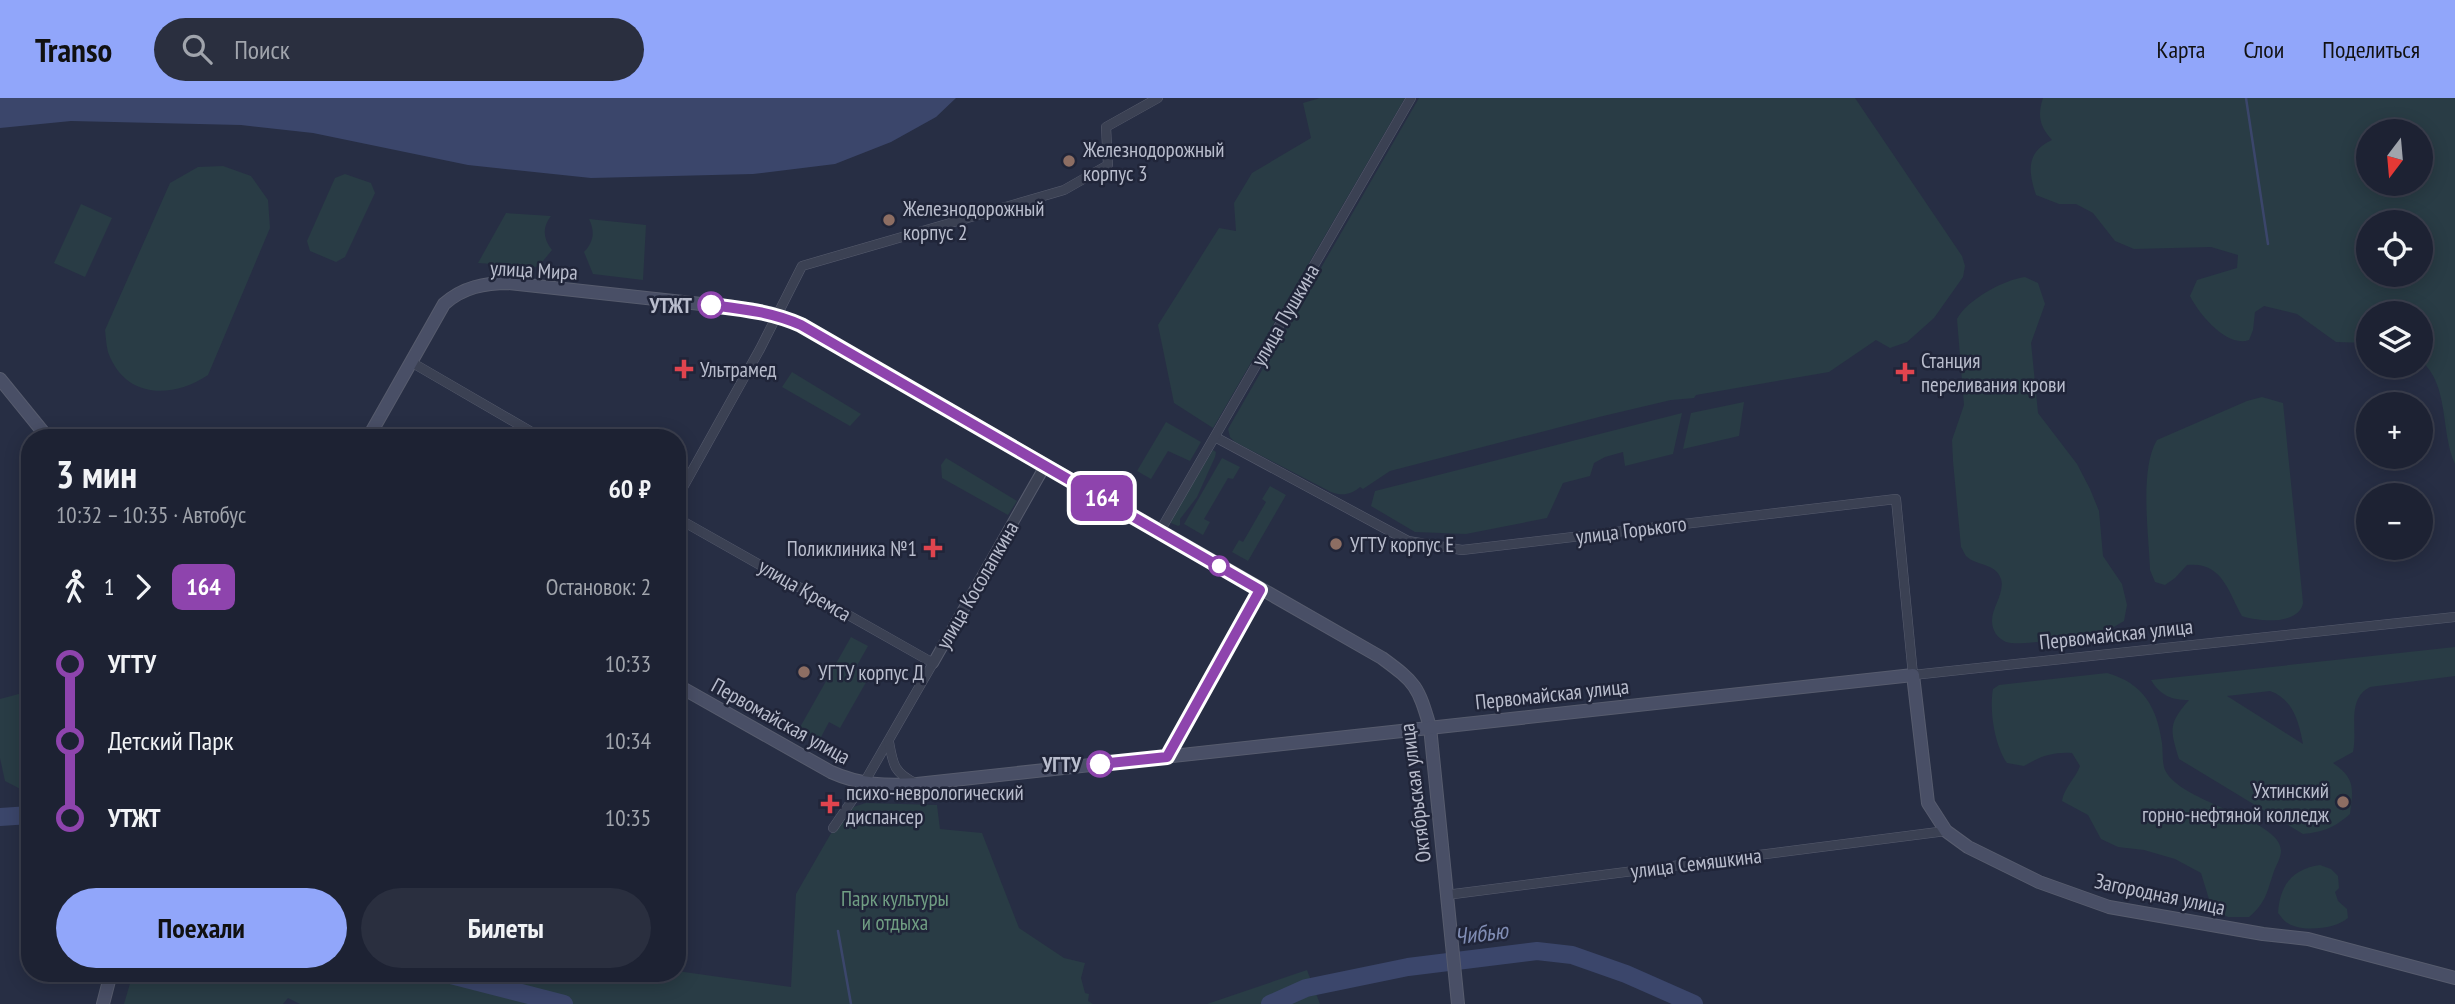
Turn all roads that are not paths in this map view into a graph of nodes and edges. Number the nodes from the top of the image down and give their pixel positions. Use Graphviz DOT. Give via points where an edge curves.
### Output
graph roads {
  1 [pos="1158,98"];
  2 [pos="1411,98"];
  3 [pos="778,315"];
  4 [pos="411,362"];
  5 [pos="0,379"];
  6 [pos="41,429"];
  7 [pos="373,429"];
  8 [pos="526,429"];
  9 [pos="1215,438"];
  10 [pos="1045,466"];
  11 [pos="686,482"];
  12 [pos="686,523"];
  13 [pos="1160,531"];
  14 [pos="1260,590"];
  15 [pos="2455,617"];
  16 [pos="933,663"];
  17 [pos="1913,675"];
  18 [pos="686,690"];
  19 [pos="1430,727"];
  20 [pos="889,742"];
  21 [pos="1167,757"];
  22 [pos="864,783"];
  23 [pos="917,784"];
  24 [pos="833,828"];
  25 [pos="1946,831"];
  26 [pos="1446,895"];
  27 [pos="2455,978"];
  28 [pos="109,982"];
  29 [pos="1458,1001"];
  30 [pos="103,1004"];
  1 -- 3 [label="street" via="1106,127 1108,165 1064,190 802,266"];
  2 -- 9 [label="street, улица Пушкина"];
  3 -- 4 [label="main road, улица Мира" via="489,284 454,295 444,304"];
  3 -- 10 [label="main road, Октябрьская улица"];
  3 -- 11 [label="street"];
  4 -- 7 [label="main road, улица Мира"];
  4 -- 8 [label="street"];
  5 -- 6 [label="main road"];
  9 -- 13 [label="street, улица Пушкина"];
  9 -- 17 [label="street, улица Горького" via="1408,541 1462,550 1896,499"];
  10 -- 13 [label="main road, Октябрьская улица"];
  10 -- 16 [label="street, улица Косолапкина"];
  12 -- 16 [label="street, улица Кремса"];
  13 -- 14 [label="main road, Октябрьская улица"];
  14 -- 19 [label="main road, Октябрьская улица" via="1408,678 1420,694"];
  14 -- 21 [label="street"];
  15 -- 17 [label="street, Первомайская улица"];
  16 -- 20 [label="street, улица Косолапкина"];
  17 -- 19 [label="main road, Первомайская улица"];
  17 -- 25 [label="main road, Загородная улица" via="1928,803"];
  18 -- 22 [label="main road, Первомайская улица" via="831,772"];
  19 -- 21 [label="main road, Первомайская улица"];
  19 -- 26 [label="main road, Октябрьская улица"];
  20 -- 22 [label="street, улица Косолапкина"];
  20 -- 23 [label="street" via="893,765 902,777"];
  21 -- 23 [label="main road, Первомайская улица"];
  22 -- 23 [label="main road, Первомайская улица"];
  22 -- 24 [label="street, улица Косолапкина"];
  25 -- 26 [label="street, улица Семяшкина"];
  25 -- 27 [label="main road, Загородная улица" via="2039,882 2109,907 2308,939"];
  26 -- 29 [label="main road, Октябрьская улица"];
  28 -- 30 [label="main road"];
}
